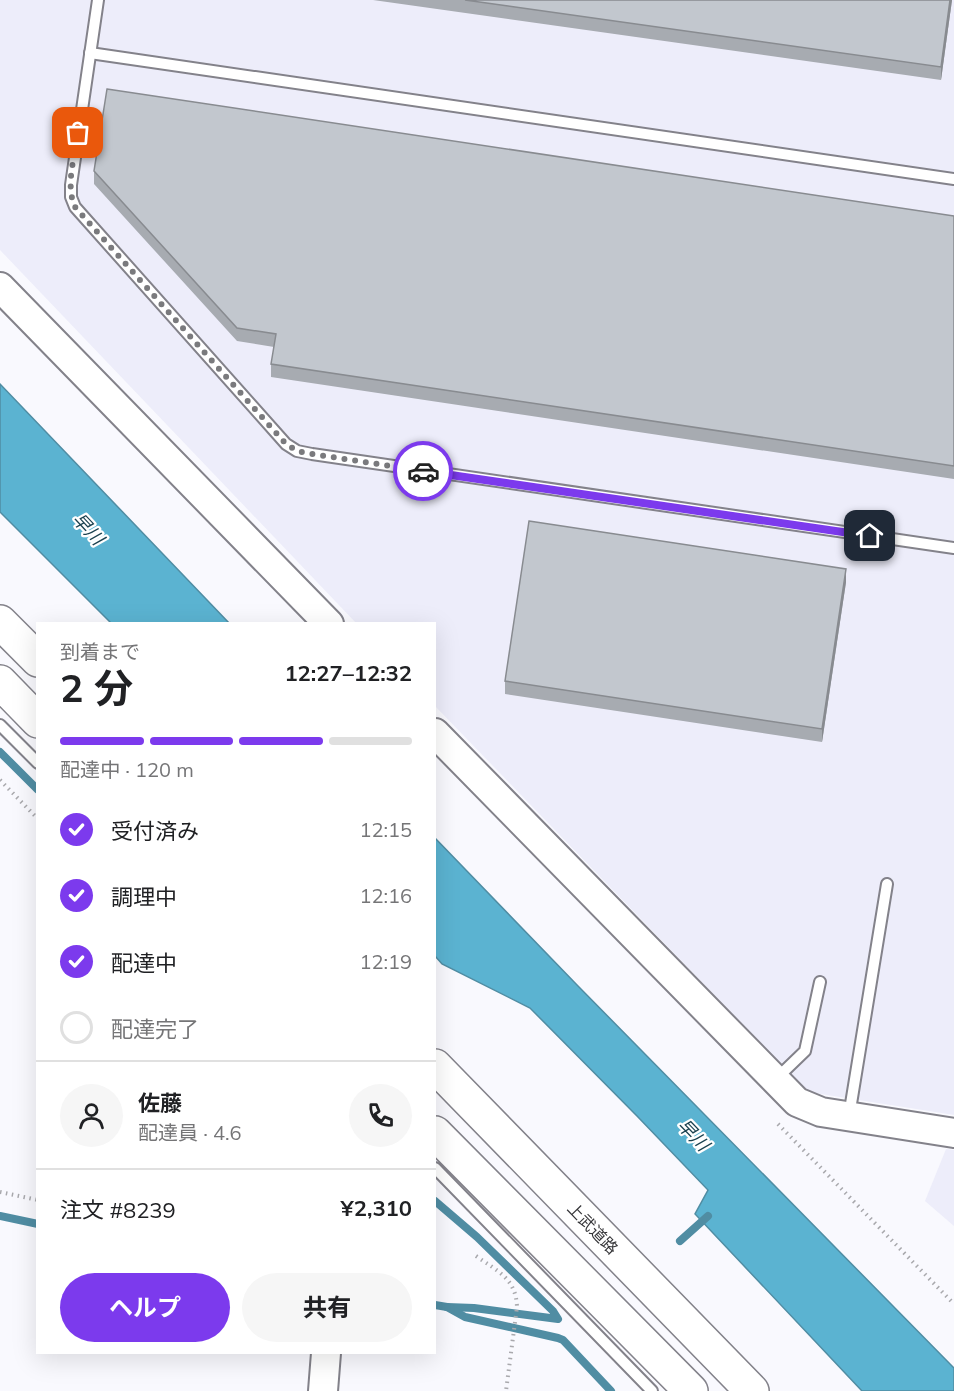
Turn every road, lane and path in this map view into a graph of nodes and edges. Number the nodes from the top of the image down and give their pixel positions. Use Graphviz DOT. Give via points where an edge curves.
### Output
graph roads {
  1 [pos="98,0"];
  2 [pos="90,53"];
  3 [pos="954,179"];
  4 [pos="0,287"];
  5 [pos="954,548"];
  6 [pos="0,622"];
  7 [pos="327,622"];
  8 [pos="36,658"];
  9 [pos="0,682"];
  10 [pos="36,719"];
  11 [pos="0,724"];
  12 [pos="436,734"];
  13 [pos="36,761"];
  14 [pos="0,780"];
  15 [pos="36,817"];
  16 [pos="887,884"];
  17 [pos="820,982"];
  18 [pos="436,1067"];
  19 [pos="774,1080"];
  20 [pos="849,1116"];
  21 [pos="954,1133"];
  22 [pos="436,1134"];
  23 [pos="436,1169"];
  24 [pos="0,1192"];
  25 [pos="36,1200"];
  26 [pos="476,1256"];
  27 [pos="326,1354"];
  28 [pos="323,1391"];
  29 [pos="506,1391"];
  30 [pos="652,1391"];
  31 [pos="691,1391"];
  32 [pos="752,1391"];
  1 -- 2 [label="lane"];
  2 -- 3 [label="lane"];
  2 -- 5 [label="lane" via="71,185 75,207 286,444 297,451"];
  4 -- 7 [label="street"];
  6 -- 8 [label="highway"];
  9 -- 10 [label="highway"];
  11 -- 13 [label="lane"];
  12 -- 19 [label="street"];
  14 -- 15 [label="path"];
  16 -- 20 [label="lane"];
  17 -- 19 [label="lane" via="805,1051"];
  18 -- 32 [label="highway, 上武道路"];
  19 -- 20 [label="street" via="808,1108"];
  20 -- 21 [label="street"];
  22 -- 31 [label="highway"];
  23 -- 30 [label="lane"];
  24 -- 25 [label="path"];
  26 -- 29 [label="path" via="510,1280 517,1296"];
  27 -- 28 [label="street"];
}
